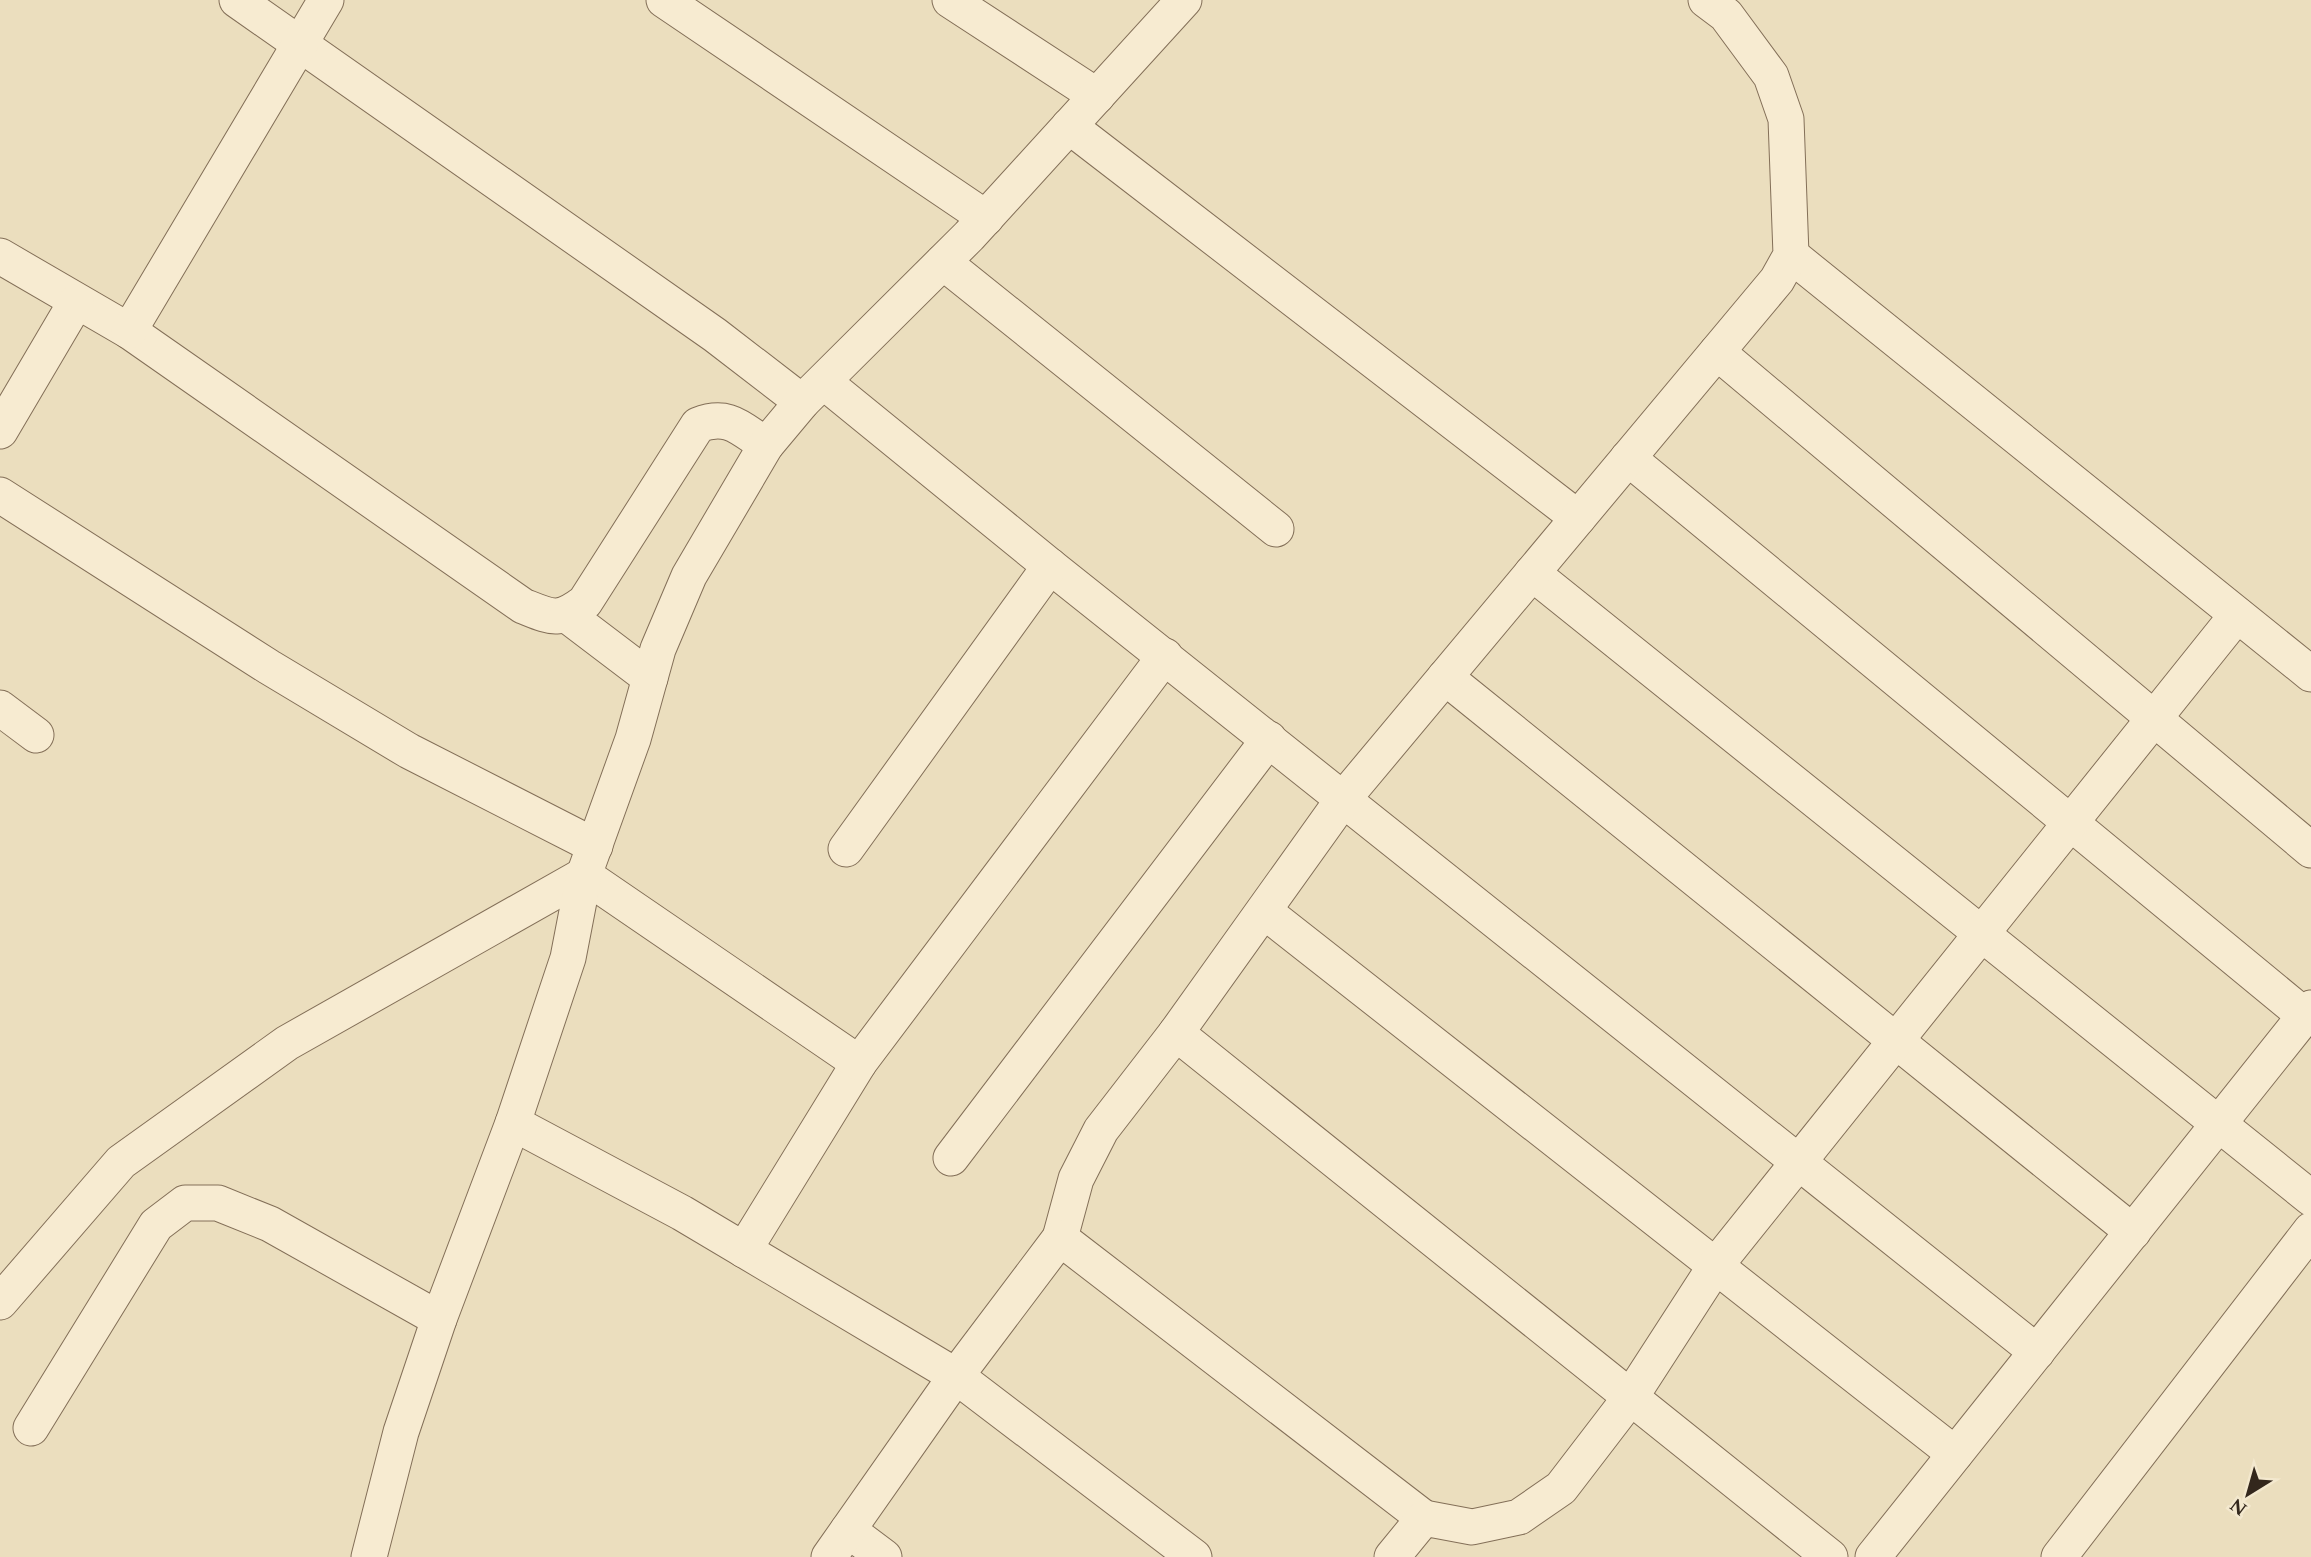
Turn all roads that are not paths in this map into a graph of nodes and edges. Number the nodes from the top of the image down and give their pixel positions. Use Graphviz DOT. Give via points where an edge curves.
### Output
graph roads {
  1 [pos="237,0"];
  2 [pos="326,0"];
  3 [pos="664,0"];
  4 [pos="950,0"];
  5 [pos="1184,0"];
  6 [pos="1706,0"];
  7 [pos="299,44"];
  8 [pos="1097,96"];
  9 [pos="1069,126"];
  10 [pos="986,218"];
  11 [pos="1791,255"];
  12 [pos="0,256"];
  13 [pos="943,262"];
  14 [pos="76,302"];
  15 [pos="129,331"];
  16 [pos="1717,352"];
  17 [pos="813,392"];
  18 [pos="0,431"];
  19 [pos="766,445"];
  20 [pos="1628,458"];
  21 [pos="0,495"];
  22 [pos="1578,518"];
  23 [pos="1276,529"];
  24 [pos="1050,566"];
  25 [pos="1532,573"];
  26 [pos="568,615"];
  27 [pos="2237,615"];
  28 [pos="1165,656"];
  29 [pos="2311,674"];
  30 [pos="1446,677"];
  31 [pos="650,678"];
  32 [pos="0,708"];
  33 [pos="2155,719"];
  34 [pos="36,736"];
  35 [pos="1269,739"];
  36 [pos="1344,798"];
  37 [pos="2072,822"];
  38 [pos="846,849"];
  39 [pos="2311,850"];
  40 [pos="590,861"];
  41 [pos="1264,911"];
  42 [pos="1983,933"];
  43 [pos="2308,1012"];
  44 [pos="1176,1033"];
  45 [pos="1897,1040"];
  46 [pos="859,1063"];
  47 [pos="513,1123"];
  48 [pos="2219,1123"];
  49 [pos="951,1158"];
  50 [pos="1800,1161"];
  51 [pos="2311,1198"];
  52 [pos="2311,1230"];
  53 [pos="2133,1232"];
  54 [pos="1060,1238"];
  55 [pos="744,1250"];
  56 [pos="1717,1265"];
  57 [pos="0,1302"];
  58 [pos="439,1319"];
  59 [pos="2037,1352"];
  60 [pos="956,1376"];
  61 [pos="1630,1398"];
  62 [pos="30,1428"];
  63 [pos="1955,1454"];
  64 [pos="1424,1518"];
  65 [pos="839,1544"];
  66 [pos="369,1557"];
  67 [pos="884,1557"];
  68 [pos="1194,1557"];
  69 [pos="1392,1557"];
  70 [pos="1830,1557"];
  71 [pos="1873,1557"];
  72 [pos="2059,1557"];
  1 -- 7 [label="street"];
  2 -- 7 [label="street"];
  3 -- 10 [label="street"];
  4 -- 8 [label="street"];
  5 -- 8 [label="street"];
  6 -- 11 [label="street" via="1726,15 1771,76 1779,97 1786,119"];
  7 -- 15 [label="street"];
  7 -- 17 [label="street" via="715,335"];
  8 -- 9 [label="street"];
  9 -- 10 [label="street"];
  9 -- 22 [label="street"];
  10 -- 13 [label="street"];
  11 -- 16 [label="street" via="1777,280"];
  11 -- 27 [label="street"];
  12 -- 14 [label="street"];
  13 -- 17 [label="street"];
  13 -- 23 [label="street"];
  14 -- 15 [label="street"];
  14 -- 18 [label="street"];
  15 -- 26 [label="street" via="523,606 549,617"];
  16 -- 20 [label="street"];
  16 -- 33 [label="street"];
  17 -- 19 [label="street"];
  17 -- 24 [label="street"];
  19 -- 26 [label="street" via="728,421 713,419 698,425 585,602"];
  19 -- 31 [label="street" via="689,576"];
  20 -- 22 [label="street"];
  20 -- 37 [label="street"];
  21 -- 40 [label="street" via="269,667"];
  22 -- 25 [label="street"];
  24 -- 28 [label="street"];
  24 -- 38 [label="street"];
  25 -- 30 [label="street"];
  25 -- 42 [label="street"];
  26 -- 31 [label="street"];
  27 -- 29 [label="street"];
  27 -- 33 [label="street"];
  28 -- 35 [label="street"];
  28 -- 46 [label="street"];
  30 -- 36 [label="street"];
  30 -- 45 [label="street"];
  31 -- 40 [label="street"];
  32 -- 34 [label="street"];
  33 -- 37 [label="street"];
  33 -- 39 [label="street"];
  35 -- 36 [label="street"];
  35 -- 49 [label="street"];
  36 -- 41 [label="street"];
  36 -- 50 [label="street"];
  37 -- 42 [label="street"];
  37 -- 43 [label="street"];
  40 -- 46 [label="street"];
  40 -- 47 [label="street" via="568,958"];
  40 -- 57 [label="street" via="287,1043 121,1162"];
  41 -- 44 [label="street"];
  41 -- 56 [label="street"];
  42 -- 45 [label="street"];
  42 -- 48 [label="street"];
  43 -- 48 [label="street"];
  44 -- 54 [label="street" via="1101,1130 1076,1179"];
  44 -- 61 [label="street"];
  45 -- 50 [label="street"];
  45 -- 53 [label="street"];
  46 -- 55 [label="street"];
  47 -- 55 [label="street"];
  47 -- 58 [label="street"];
  48 -- 51 [label="street"];
  48 -- 53 [label="street"];
  50 -- 56 [label="street"];
  50 -- 59 [label="street"];
  52 -- 72 [label="street"];
  53 -- 59 [label="street"];
  54 -- 60 [label="street"];
  54 -- 64 [label="street"];
  55 -- 60 [label="street"];
  56 -- 61 [label="street"];
  56 -- 63 [label="street"];
  58 -- 62 [label="street" via="270,1224 218,1203 185,1203 156,1224"];
  58 -- 66 [label="street" via="401,1432"];
  59 -- 63 [label="street"];
  60 -- 65 [label="street"];
  60 -- 68 [label="street"];
  61 -- 64 [label="street" via="1561,1488 1519,1517 1472,1527"];
  61 -- 70 [label="street"];
  63 -- 71 [label="street"];
  64 -- 69 [label="street"];
  65 -- 67 [label="street"];
}
